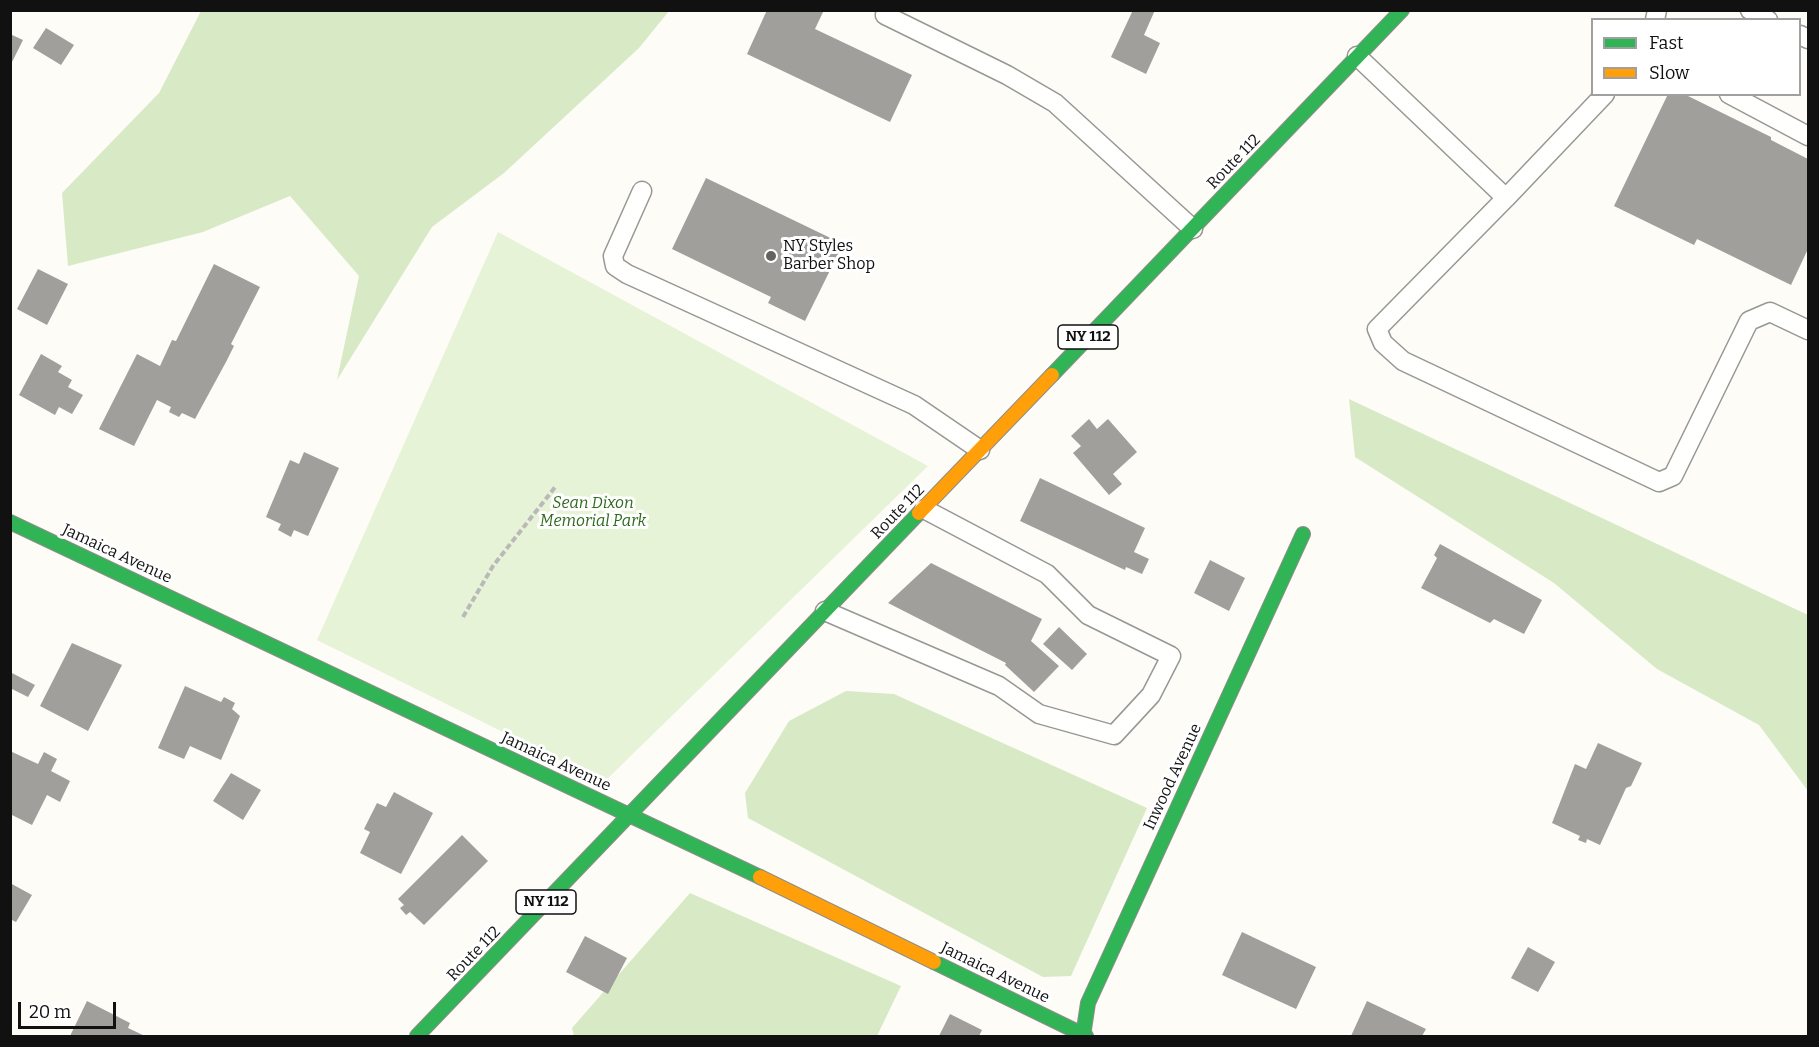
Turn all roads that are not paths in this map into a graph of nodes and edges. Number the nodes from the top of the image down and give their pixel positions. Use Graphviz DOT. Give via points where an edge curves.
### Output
graph roads {
  1 [pos="1402,10"];
  2 [pos="1750,10"];
  3 [pos="885,15"];
  4 [pos="1764,18"];
  5 [pos="1357,56"];
  6 [pos="1603,96"];
  7 [pos="1733,96"];
  8 [pos="1809,136"];
  9 [pos="642,191"];
  10 [pos="1506,198"];
  11 [pos="1193,229"];
  12 [pos="1809,330"];
  13 [pos="980,450"];
  14 [pos="924,509"];
  15 [pos="10,522"];
  16 [pos="1303,534"];
  17 [pos="825,611"];
  18 [pos="629,816"];
  19 [pos="417,1036"];
  20 [pos="1084,1036"];
  1 -- 5 [label="street, Route 112 / NY 112"];
  2 -- 4 [label="lane"];
  3 -- 11 [label="lane" via="1055,103"];
  5 -- 10 [label="lane"];
  5 -- 11 [label="street, Route 112 / NY 112"];
  6 -- 10 [label="lane"];
  7 -- 8 [label="lane"];
  9 -- 13 [label="lane" via="613,256 615,266 914,405"];
  10 -- 12 [label="lane" via="1377,329 1383,343 1402,361 1659,482 1673,476 1749,321 1770,312"];
  11 -- 13 [label="street, Route 112 / NY 112"];
  13 -- 14 [label="street, Route 112 / NY 112"];
  14 -- 17 [label="street, Route 112 / NY 112"];
  14 -- 17 [label="lane" via="1047,574 1088,615 1171,656 1151,695 1114,735 1039,714 999,686"];
  15 -- 18 [label="street, Jamaica Avenue"];
  16 -- 20 [label="street, Inwood Avenue" via="1088,1004"];
  17 -- 18 [label="street, Route 112 / NY 112"];
  18 -- 19 [label="street, Route 112 / NY 112"];
  18 -- 20 [label="street, Jamaica Avenue"];
}
